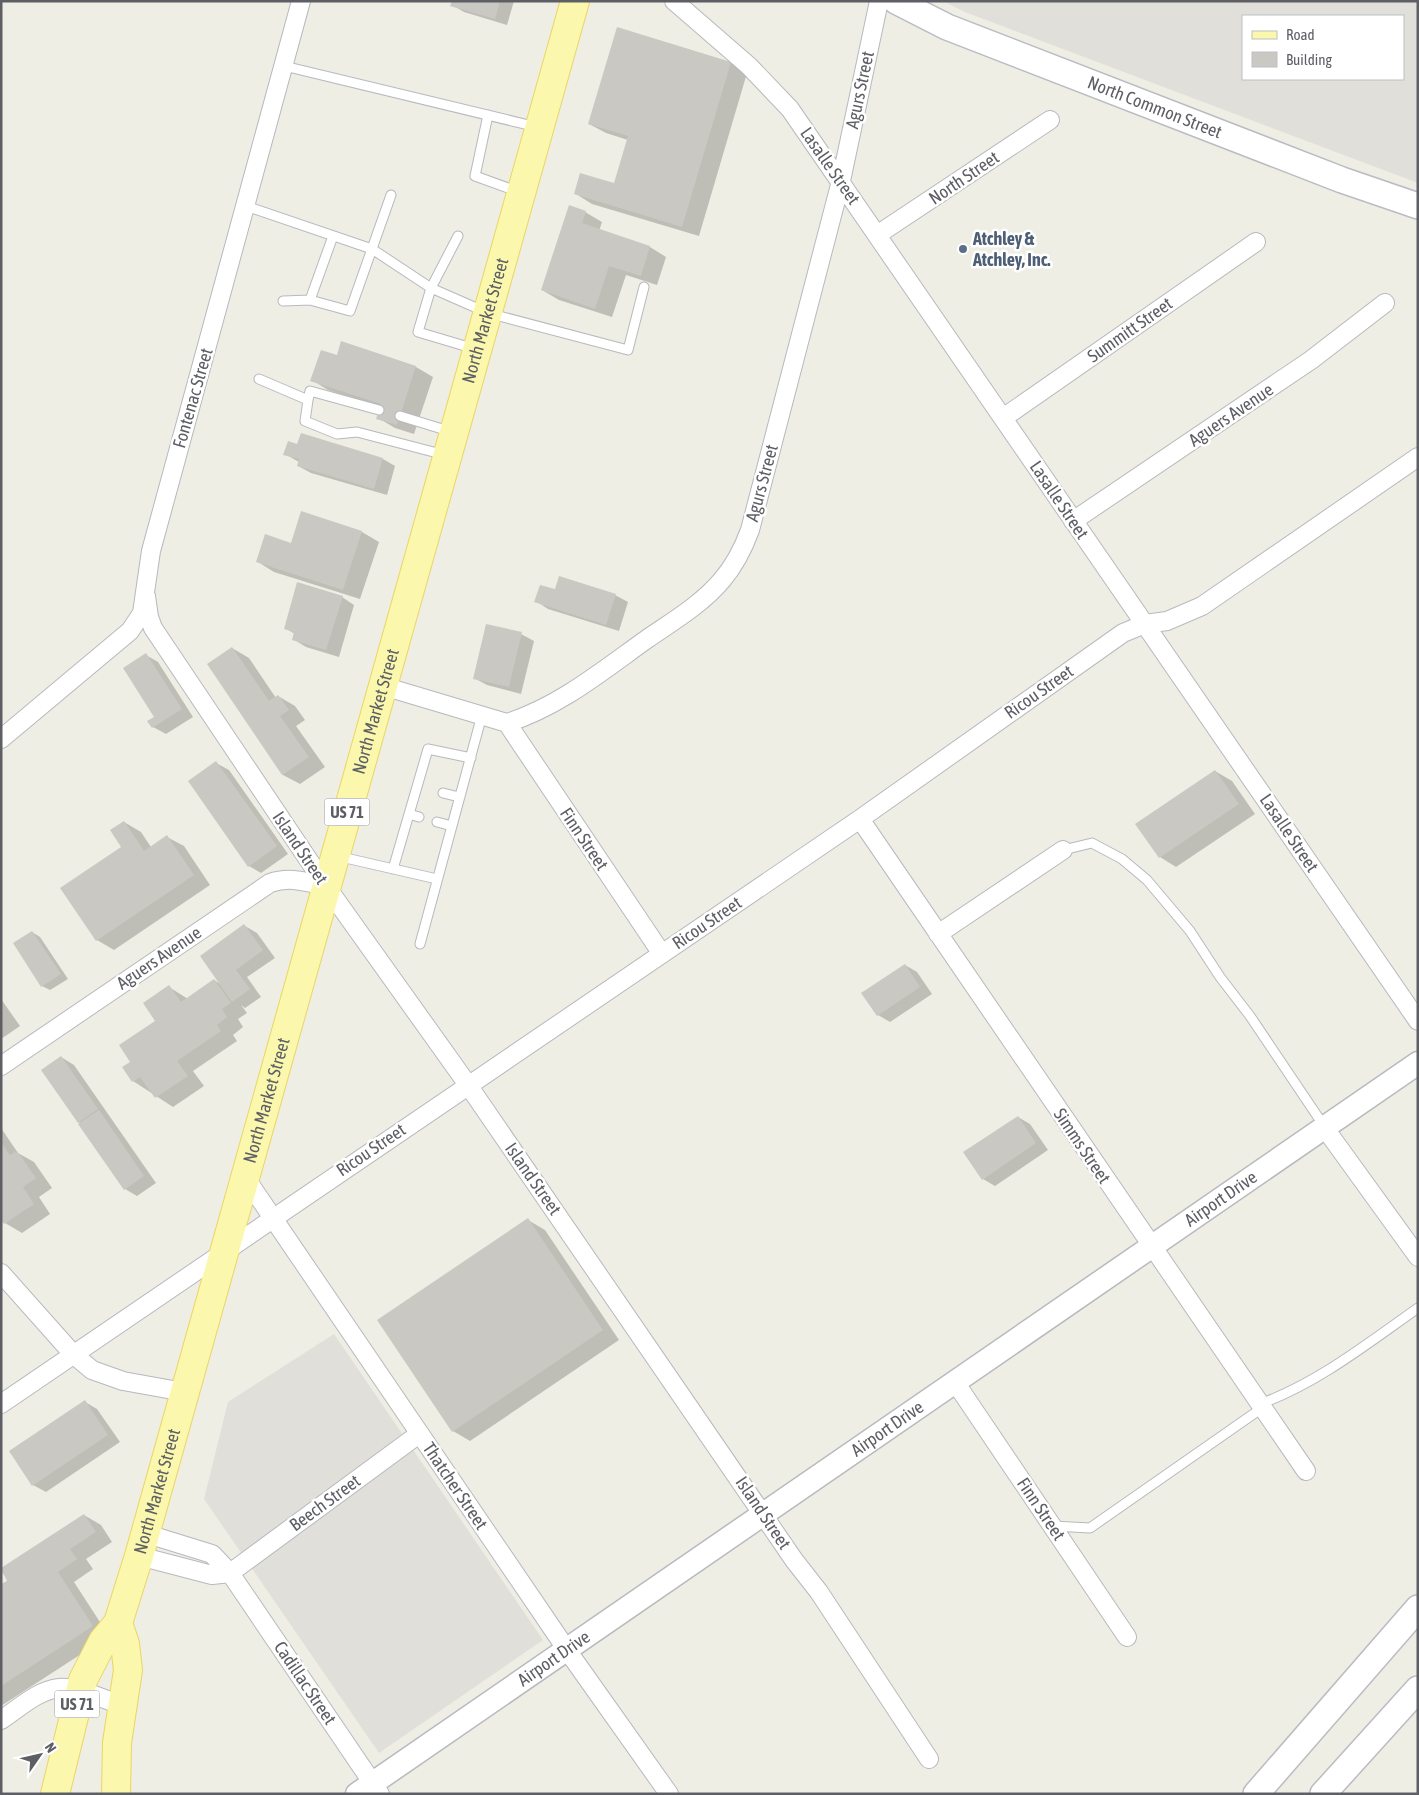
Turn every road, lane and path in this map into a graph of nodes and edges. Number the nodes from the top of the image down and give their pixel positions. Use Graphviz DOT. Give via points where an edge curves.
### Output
graph roads {
  1 [pos="301,1"];
  2 [pos="576,1"];
  3 [pos="674,1"];
  4 [pos="879,1"];
  5 [pos="896,1"];
  6 [pos="284,66"];
  7 [pos="488,115"];
  8 [pos="1050,120"];
  9 [pos="540,128"];
  10 [pos="841,181"];
  11 [pos="522,192"];
  12 [pos="391,195"];
  13 [pos="246,206"];
  14 [pos="1418,206"];
  15 [pos="877,235"];
  16 [pos="333,236"];
  17 [pos="458,236"];
  18 [pos="1256,242"];
  19 [pos="372,249"];
  20 [pos="644,287"];
  21 [pos="431,288"];
  22 [pos="310,300"];
  23 [pos="283,301"];
  24 [pos="1385,303"];
  25 [pos="488,313"];
  26 [pos="478,350"];
  27 [pos="259,379"];
  28 [pos="308,400"];
  29 [pos="379,410"];
  30 [pos="400,416"];
  31 [pos="1003,418"];
  32 [pos="451,444"];
  33 [pos="1418,456"];
  34 [pos="1073,520"];
  35 [pos="146,596"];
  36 [pos="1145,624"];
  37 [pos="383,686"];
  38 [pos="482,715"];
  39 [pos="507,723"];
  40 [pos="1,739"];
  41 [pos="471,758"];
  42 [pos="417,785"];
  43 [pos="427,788"];
  44 [pos="443,793"];
  45 [pos="460,797"];
  46 [pos="409,814"];
  47 [pos="420,817"];
  48 [pos="860,819"];
  49 [pos="437,822"];
  50 [pos="452,826"];
  51 [pos="1063,850"];
  52 [pos="335,856"];
  53 [pos="393,869"];
  54 [pos="437,879"];
  55 [pos="326,886"];
  56 [pos="938,934"];
  57 [pos="420,944"];
  58 [pos="662,954"];
  59 [pos="1418,1021"];
  60 [pos="1418,1064"];
  61 [pos="1,1066"];
  62 [pos="468,1085"];
  63 [pos="1324,1127"];
  64 [pos="245,1177"];
  65 [pos="272,1217"];
  66 [pos="1152,1247"];
  67 [pos="223,1250"];
  68 [pos="1418,1257"];
  69 [pos="1,1273"];
  70 [pos="1418,1308"];
  71 [pos="73,1354"];
  72 [pos="955,1382"];
  73 [pos="184,1392"];
  74 [pos="1,1404"];
  75 [pos="1261,1406"];
  76 [pos="419,1434"];
  77 [pos="1306,1471"];
  78 [pos="764,1514"];
  79 [pos="1053,1526"];
  80 [pos="141,1545"];
  81 [pos="230,1573"];
  82 [pos="1415,1610"];
  83 [pos="118,1623"];
  84 [pos="1127,1637"];
  85 [pos="566,1650"];
  86 [pos="1418,1689"];
  87 [pos="80,1692"];
  88 [pos="123,1706"];
  89 [pos="1,1720"];
  90 [pos="929,1759"];
  91 [pos="370,1790"];
  92 [pos="55,1794"];
  93 [pos="116,1794"];
  94 [pos="669,1794"];
  95 [pos="1256,1794"];
  96 [pos="1324,1794"];
  1 -- 6 [label="street, Fontenac Street"];
  2 -- 9 [label="main road, North Market Street / US 71"];
  3 -- 10 [label="street, Lasalle Street" via="770,86"];
  4 -- 10 [label="street, Agurs Street"];
  5 -- 14 [label="main road, North Common Street" via="947,27 1342,180"];
  6 -- 7 [label="lane"];
  6 -- 13 [label="street, Fontenac Street"];
  7 -- 9 [label="lane"];
  7 -- 11 [label="lane" via="475,176"];
  8 -- 15 [label="street, North Street"];
  9 -- 11 [label="main road, North Market Street / US 71"];
  10 -- 15 [label="street, Lasalle Street"];
  10 -- 39 [label="street, Agurs Street" via="750,530 735,563 717,586 693,607 572,692 546,708"];
  11 -- 25 [label="main road, North Market Street / US 71"];
  12 -- 19 [label="lane"];
  13 -- 16 [label="lane"];
  13 -- 35 [label="street, Fontenac Street" via="151,551 146,573"];
  15 -- 31 [label="street, Lasalle Street"];
  16 -- 19 [label="lane"];
  16 -- 22 [label="lane"];
  17 -- 21 [label="lane"];
  18 -- 31 [label="street, Summitt Street"];
  19 -- 21 [label="lane"];
  19 -- 22 [label="lane" via="350,310"];
  20 -- 25 [label="lane" via="628,350"];
  21 -- 25 [label="lane"];
  21 -- 26 [label="lane" via="418,332"];
  22 -- 23 [label="lane"];
  24 -- 34 [label="street, Aguers Avenue" via="1311,360"];
  25 -- 26 [label="main road, North Market Street / US 71"];
  26 -- 32 [label="main road, North Market Street / US 71"];
  27 -- 28 [label="lane"];
  28 -- 29 [label="lane" via="310,391"];
  28 -- 32 [label="lane" via="305,422 337,434 358,432"];
  30 -- 32 [label="lane"];
  31 -- 34 [label="street, Lasalle Street"];
  32 -- 37 [label="main road, North Market Street / US 71"];
  33 -- 36 [label="street, Ricou Street" via="1202,606 1167,621"];
  34 -- 36 [label="street, Lasalle Street"];
  35 -- 40 [label="street, Fontenac Street" via="142,614 130,631"];
  35 -- 55 [label="street, Island Street" via="154,628"];
  36 -- 48 [label="street, Ricou Street" via="1123,633"];
  36 -- 59 [label="street, Lasalle Street"];
  37 -- 38 [label="street"];
  37 -- 52 [label="main road, North Market Street / US 71"];
  38 -- 39 [label="street"];
  38 -- 41 [label="lane"];
  39 -- 58 [label="street, Finn Street"];
  41 -- 42 [label="lane" via="428,749"];
  41 -- 45 [label="lane"];
  42 -- 43 [label="lane"];
  42 -- 46 [label="lane"];
  44 -- 45 [label="lane"];
  45 -- 50 [label="lane"];
  46 -- 47 [label="lane"];
  46 -- 53 [label="lane"];
  48 -- 56 [label="street, Simms Street"];
  48 -- 58 [label="street, Ricou Street"];
  49 -- 50 [label="lane"];
  50 -- 54 [label="lane"];
  51 -- 56 [label="street"];
  51 -- 63 [label="lane" via="1092,843 1122,859 1147,880 1190,931"];
  52 -- 53 [label="lane"];
  52 -- 55 [label="main road, North Market Street / US 71"];
  53 -- 54 [label="lane"];
  54 -- 57 [label="lane"];
  55 -- 61 [label="street, Aguers Avenue" via="294,879 270,883"];
  55 -- 62 [label="street, Island Street"];
  55 -- 64 [label="main road, North Market Street / US 71"];
  56 -- 66 [label="street, Simms Street"];
  58 -- 62 [label="street, Ricou Street"];
  60 -- 63 [label="street, Airport Drive"];
  62 -- 65 [label="street, Ricou Street"];
  62 -- 78 [label="street, Island Street"];
  63 -- 66 [label="street, Airport Drive"];
  63 -- 68 [label="street"];
  64 -- 65 [label="street, Thatcher Street"];
  64 -- 67 [label="main road, North Market Street / US 71"];
  65 -- 67 [label="street, Ricou Street"];
  65 -- 76 [label="street, Thatcher Street"];
  66 -- 72 [label="street, Airport Drive"];
  66 -- 75 [label="street, Simms Street"];
  67 -- 71 [label="street, Ricou Street"];
  67 -- 73 [label="main road, North Market Street / US 71"];
  69 -- 71 [label="street"];
  70 -- 75 [label="lane" via="1290,1393"];
  71 -- 73 [label="street" via="92,1370 107,1376"];
  71 -- 74 [label="street, Ricou Street"];
  72 -- 78 [label="street, Airport Drive"];
  72 -- 79 [label="street, Finn Street"];
  73 -- 80 [label="main road, North Market Street / US 71"];
  75 -- 77 [label="street, Simms Street"];
  75 -- 79 [label="lane" via="1090,1528"];
  76 -- 81 [label="street, Beech Street"];
  76 -- 85 [label="street, Thatcher Street"];
  78 -- 85 [label="street, Airport Drive"];
  78 -- 90 [label="street, Island Street"];
  79 -- 84 [label="street, Finn Street"];
  80 -- 81 [label="street" via="212,1575"];
  80 -- 83 [label="main road, North Market Street / US 71"];
  81 -- 91 [label="street, Cadillac Street"];
  82 -- 95 [label="main road"];
  83 -- 87 [label="main road, North Market Street / US 71" via="88,1666"];
  83 -- 88 [label="main road, US 71" via="127,1658"];
  85 -- 91 [label="street, Airport Drive"];
  85 -- 94 [label="street, Thatcher Street"];
  86 -- 96 [label="main road"];
  87 -- 88 [label="street"];
  87 -- 89 [label="street" via="61,1688 47,1690"];
  87 -- 92 [label="main road, North Market Street / US 71"];
  88 -- 93 [label="main road, US 71"];
}
